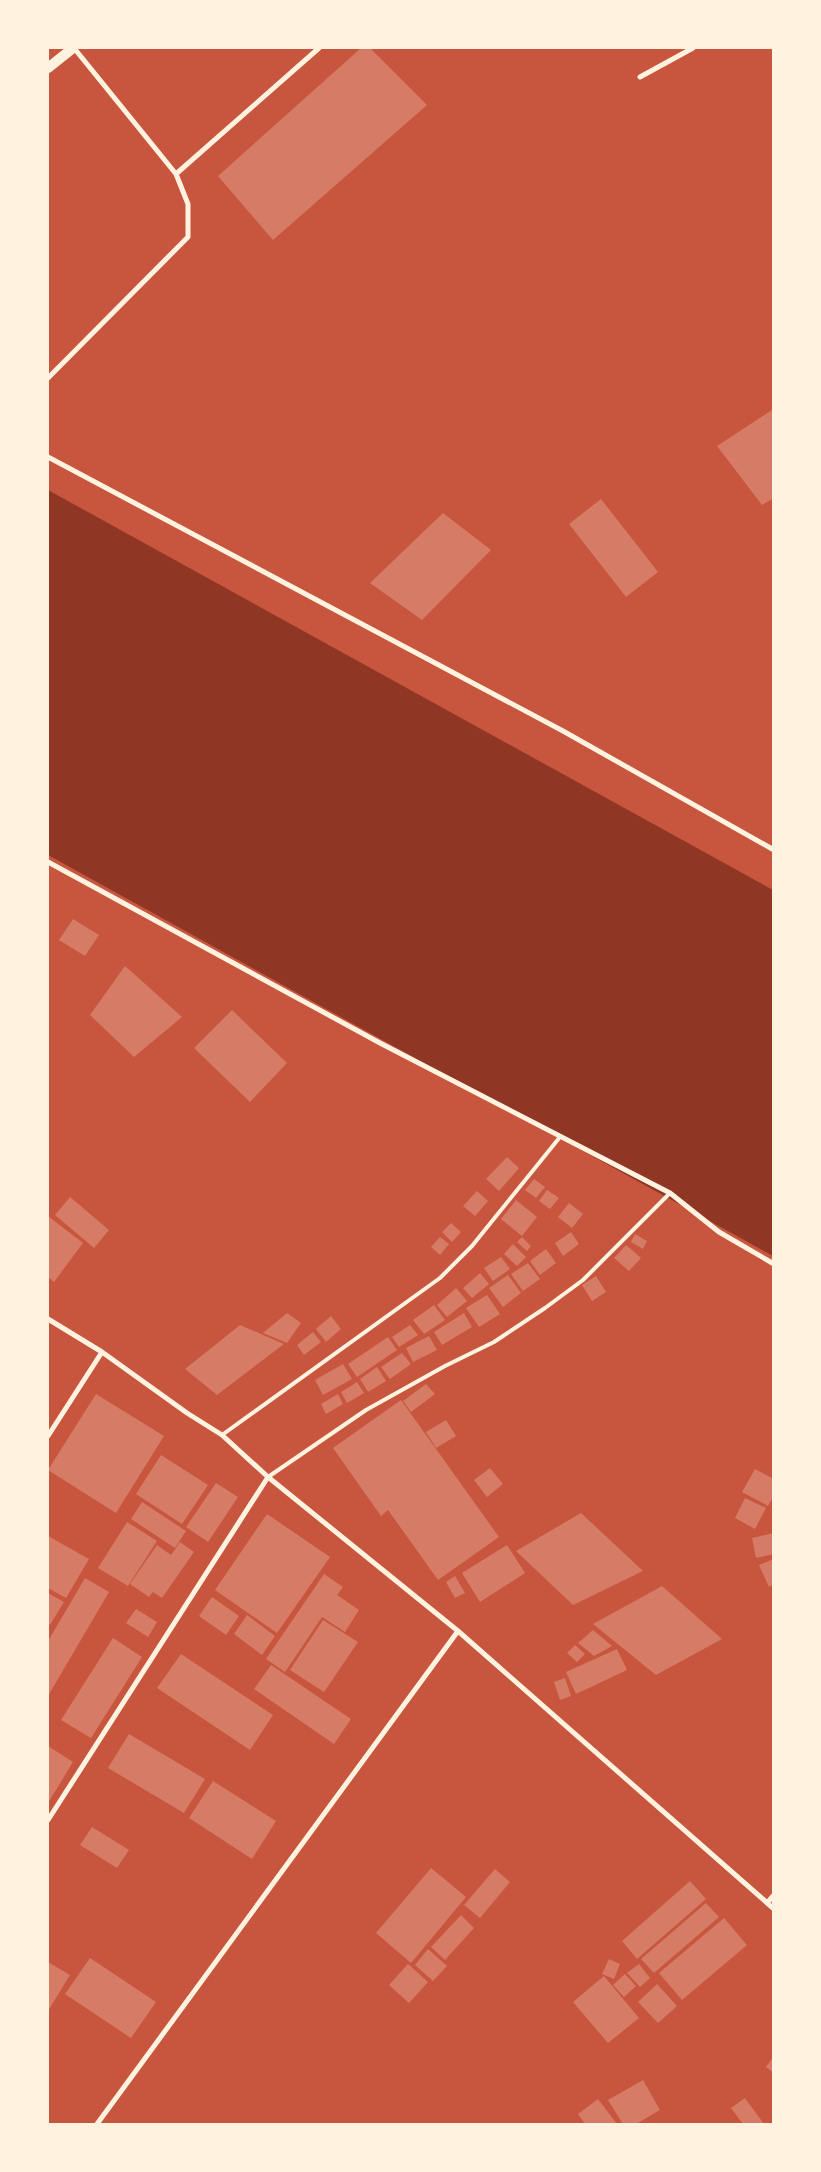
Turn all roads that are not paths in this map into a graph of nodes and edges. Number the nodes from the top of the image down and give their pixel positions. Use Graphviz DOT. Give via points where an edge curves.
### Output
graph roads {
  1 [pos="74,48"];
  2 [pos="318,48"];
  3 [pos="693,48"];
  4 [pos="48,68"];
  5 [pos="640,77"];
  6 [pos="176,174"];
  7 [pos="48,378"];
  8 [pos="48,457"];
  9 [pos="774,850"];
  10 [pos="48,862"];
  11 [pos="560,1137"];
  12 [pos="670,1193"];
  13 [pos="774,1264"];
  14 [pos="48,1320"];
  15 [pos="102,1352"];
  16 [pos="222,1435"];
  17 [pos="48,1436"];
  18 [pos="268,1477"];
  19 [pos="458,1631"];
  20 [pos="48,1820"];
  21 [pos="774,1894"];
  22 [pos="767,1903"];
  23 [pos="774,1909"];
  24 [pos="97,2124"];
  1 -- 4 [label="main road"];
  1 -- 6 [label="street"];
  2 -- 6 [label="street"];
  3 -- 5 [label="street"];
  6 -- 7 [label="street" via="188,204 188,237"];
  8 -- 9 [label="street" via="563,731"];
  10 -- 11 [label="street"];
  11 -- 12 [label="street"];
  11 -- 16 [label="lane" via="472,1246 440,1278"];
  12 -- 13 [label="street" via="719,1232"];
  12 -- 18 [label="lane" via="583,1280 545,1308 494,1342 366,1410"];
  14 -- 15 [label="street"];
  15 -- 16 [label="street"];
  15 -- 17 [label="street"];
  16 -- 18 [label="street"];
  18 -- 19 [label="street"];
  18 -- 20 [label="street"];
  19 -- 22 [label="street"];
  19 -- 24 [label="street"];
  21 -- 22 [label="street"];
  22 -- 23 [label="street"];
}
